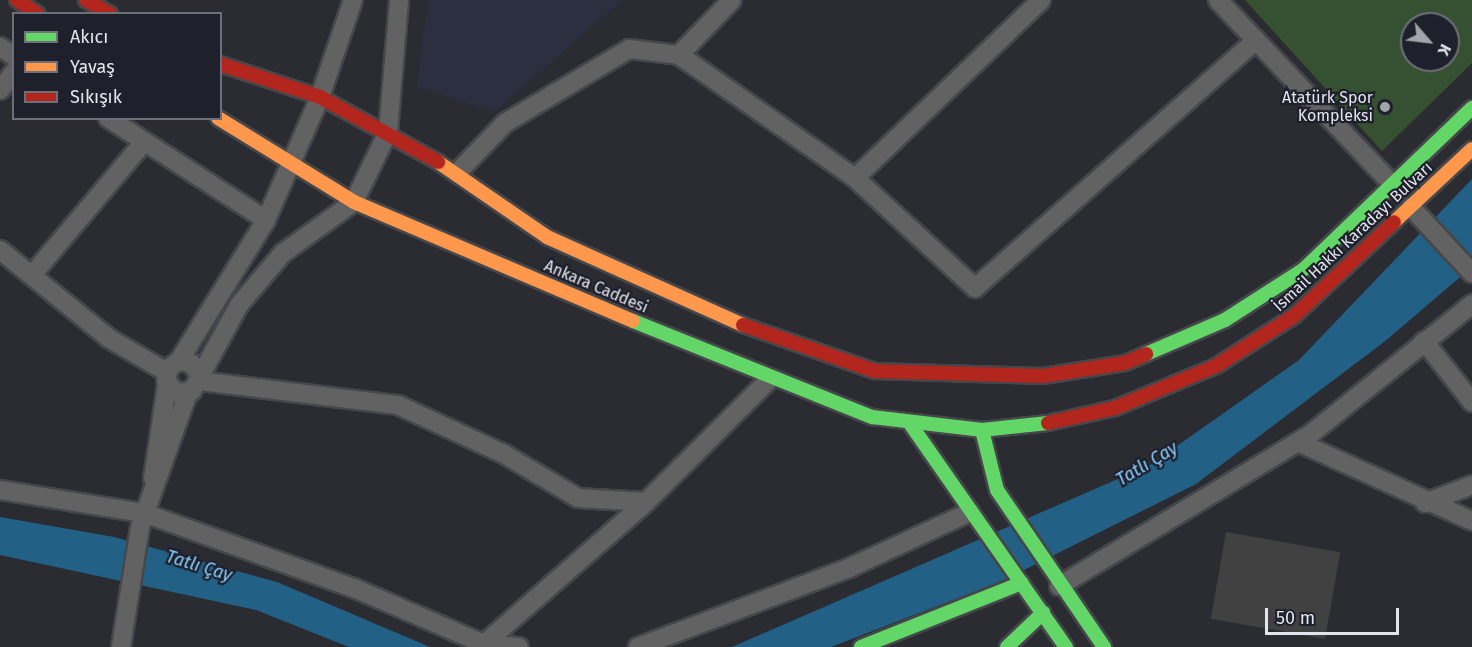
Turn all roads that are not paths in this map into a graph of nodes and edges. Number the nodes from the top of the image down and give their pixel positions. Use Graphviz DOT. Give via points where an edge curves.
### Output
graph roads {
  1 [pos="17,0"];
  2 [pos="86,0"];
  3 [pos="353,0"];
  4 [pos="399,0"];
  5 [pos="732,0"];
  6 [pos="1041,0"];
  7 [pos="1218,0"];
  8 [pos="35,12"];
  9 [pos="107,12"];
  10 [pos="1256,40"];
  11 [pos="679,55"];
  12 [pos="222,65"];
  13 [pos="12,75"];
  14 [pos="0,90"];
  15 [pos="320,97"];
  16 [pos="1472,108"];
  17 [pos="111,120"];
  18 [pos="221,120"];
  19 [pos="388,132"];
  20 [pos="144,142"];
  21 [pos="1472,149"];
  22 [pos="290,166"];
  23 [pos="457,173"];
  24 [pos="855,178"];
  25 [pos="1392,184"];
  26 [pos="354,202"];
  27 [pos="1416,213"];
  28 [pos="266,220"];
  29 [pos="0,250"];
  30 [pos="1472,273"];
  31 [pos="32,275"];
  32 [pos="1472,304"];
  33 [pos="1424,341"];
  34 [pos="171,373"];
  35 [pos="770,379"];
  36 [pos="195,382"];
  37 [pos="1472,402"];
  38 [pos="911,425"];
  39 [pos="982,430"];
  40 [pos="1298,442"];
  41 [pos="1472,485"];
  42 [pos="0,490"];
  43 [pos="152,492"];
  44 [pos="646,502"];
  45 [pos="1425,502"];
  46 [pos="970,512"];
  47 [pos="142,520"];
  48 [pos="1472,521"];
  49 [pos="1020,581"];
  50 [pos="1059,586"];
  51 [pos="1043,613"];
  52 [pos="484,644"];
  53 [pos="121,647"];
  54 [pos="519,647"];
  55 [pos="638,647"];
  56 [pos="861,647"];
  57 [pos="1007,647"];
  58 [pos="1066,647"];
  59 [pos="1104,647"];
  1 -- 8 [label="main road"];
  2 -- 9 [label="main road"];
  3 -- 15 [label="street"];
  4 -- 19 [label="street"];
  5 -- 11 [label="street"];
  6 -- 24 [label="street"];
  7 -- 10 [label="street"];
  10 -- 24 [label="street" via="975,288"];
  10 -- 25 [label="street"];
  11 -- 23 [label="street" via="629,49 505,123"];
  11 -- 24 [label="street"];
  12 -- 15 [label="main road"];
  13 -- 14 [label="street"];
  15 -- 19 [label="main road"];
  15 -- 22 [label="street"];
  16 -- 25 [label="main road"];
  17 -- 20 [label="street"];
  18 -- 22 [label="main road, Ankara Caddesi"];
  19 -- 23 [label="main road"];
  19 -- 26 [label="street"];
  20 -- 28 [label="street"];
  20 -- 31 [label="street"];
  21 -- 27 [label="main road, İsmail Hakkı Karadayı Bulvarı"];
  22 -- 26 [label="main road, Ankara Caddesi"];
  22 -- 28 [label="street"];
  23 -- 25 [label="main road" via="547,237 787,345 874,371 985,376 1097,369 1185,341 1304,269"];
  26 -- 35 [label="main road, Ankara Caddesi"];
  26 -- 36 [label="street" via="283,253 239,304"];
  27 -- 30 [label="street"];
  27 -- 39 [label="main road, İsmail Hakkı Karadayı Bulvarı" via="1294,316 1216,366 1115,408 1031,427"];
  28 -- 34 [label="street"];
  29 -- 31 [label="street"];
  31 -- 34 [label="street" via="110,339"];
  32 -- 33 [label="street"];
  33 -- 37 [label="street"];
  33 -- 40 [label="street"];
  34 -- 36 [label="street" via="191,363"];
  34 -- 36 [label="street" via="176,393"];
  34 -- 43 [label="street"];
  35 -- 38 [label="main road, Ankara Caddesi" via="834,406"];
  35 -- 44 [label="street"];
  36 -- 43 [label="street"];
  36 -- 44 [label="street" via="398,405 504,454 578,498"];
  38 -- 39 [label="main road, Ankara Caddesi"];
  38 -- 46 [label="main road"];
  39 -- 50 [label="main road" via="990,476"];
  40 -- 45 [label="street"];
  40 -- 50 [label="street"];
  41 -- 45 [label="street"];
  42 -- 47 [label="street"];
  43 -- 47 [label="street"];
  44 -- 52 [label="street"];
  45 -- 48 [label="street"];
  46 -- 49 [label="main road"];
  46 -- 55 [label="street" via="849,568"];
  47 -- 52 [label="street" via="354,588"];
  47 -- 53 [label="street"];
  49 -- 51 [label="main road"];
  49 -- 56 [label="main road"];
  50 -- 59 [label="main road"];
  51 -- 57 [label="main road"];
  51 -- 58 [label="main road"];
  52 -- 54 [label="street"];
}
